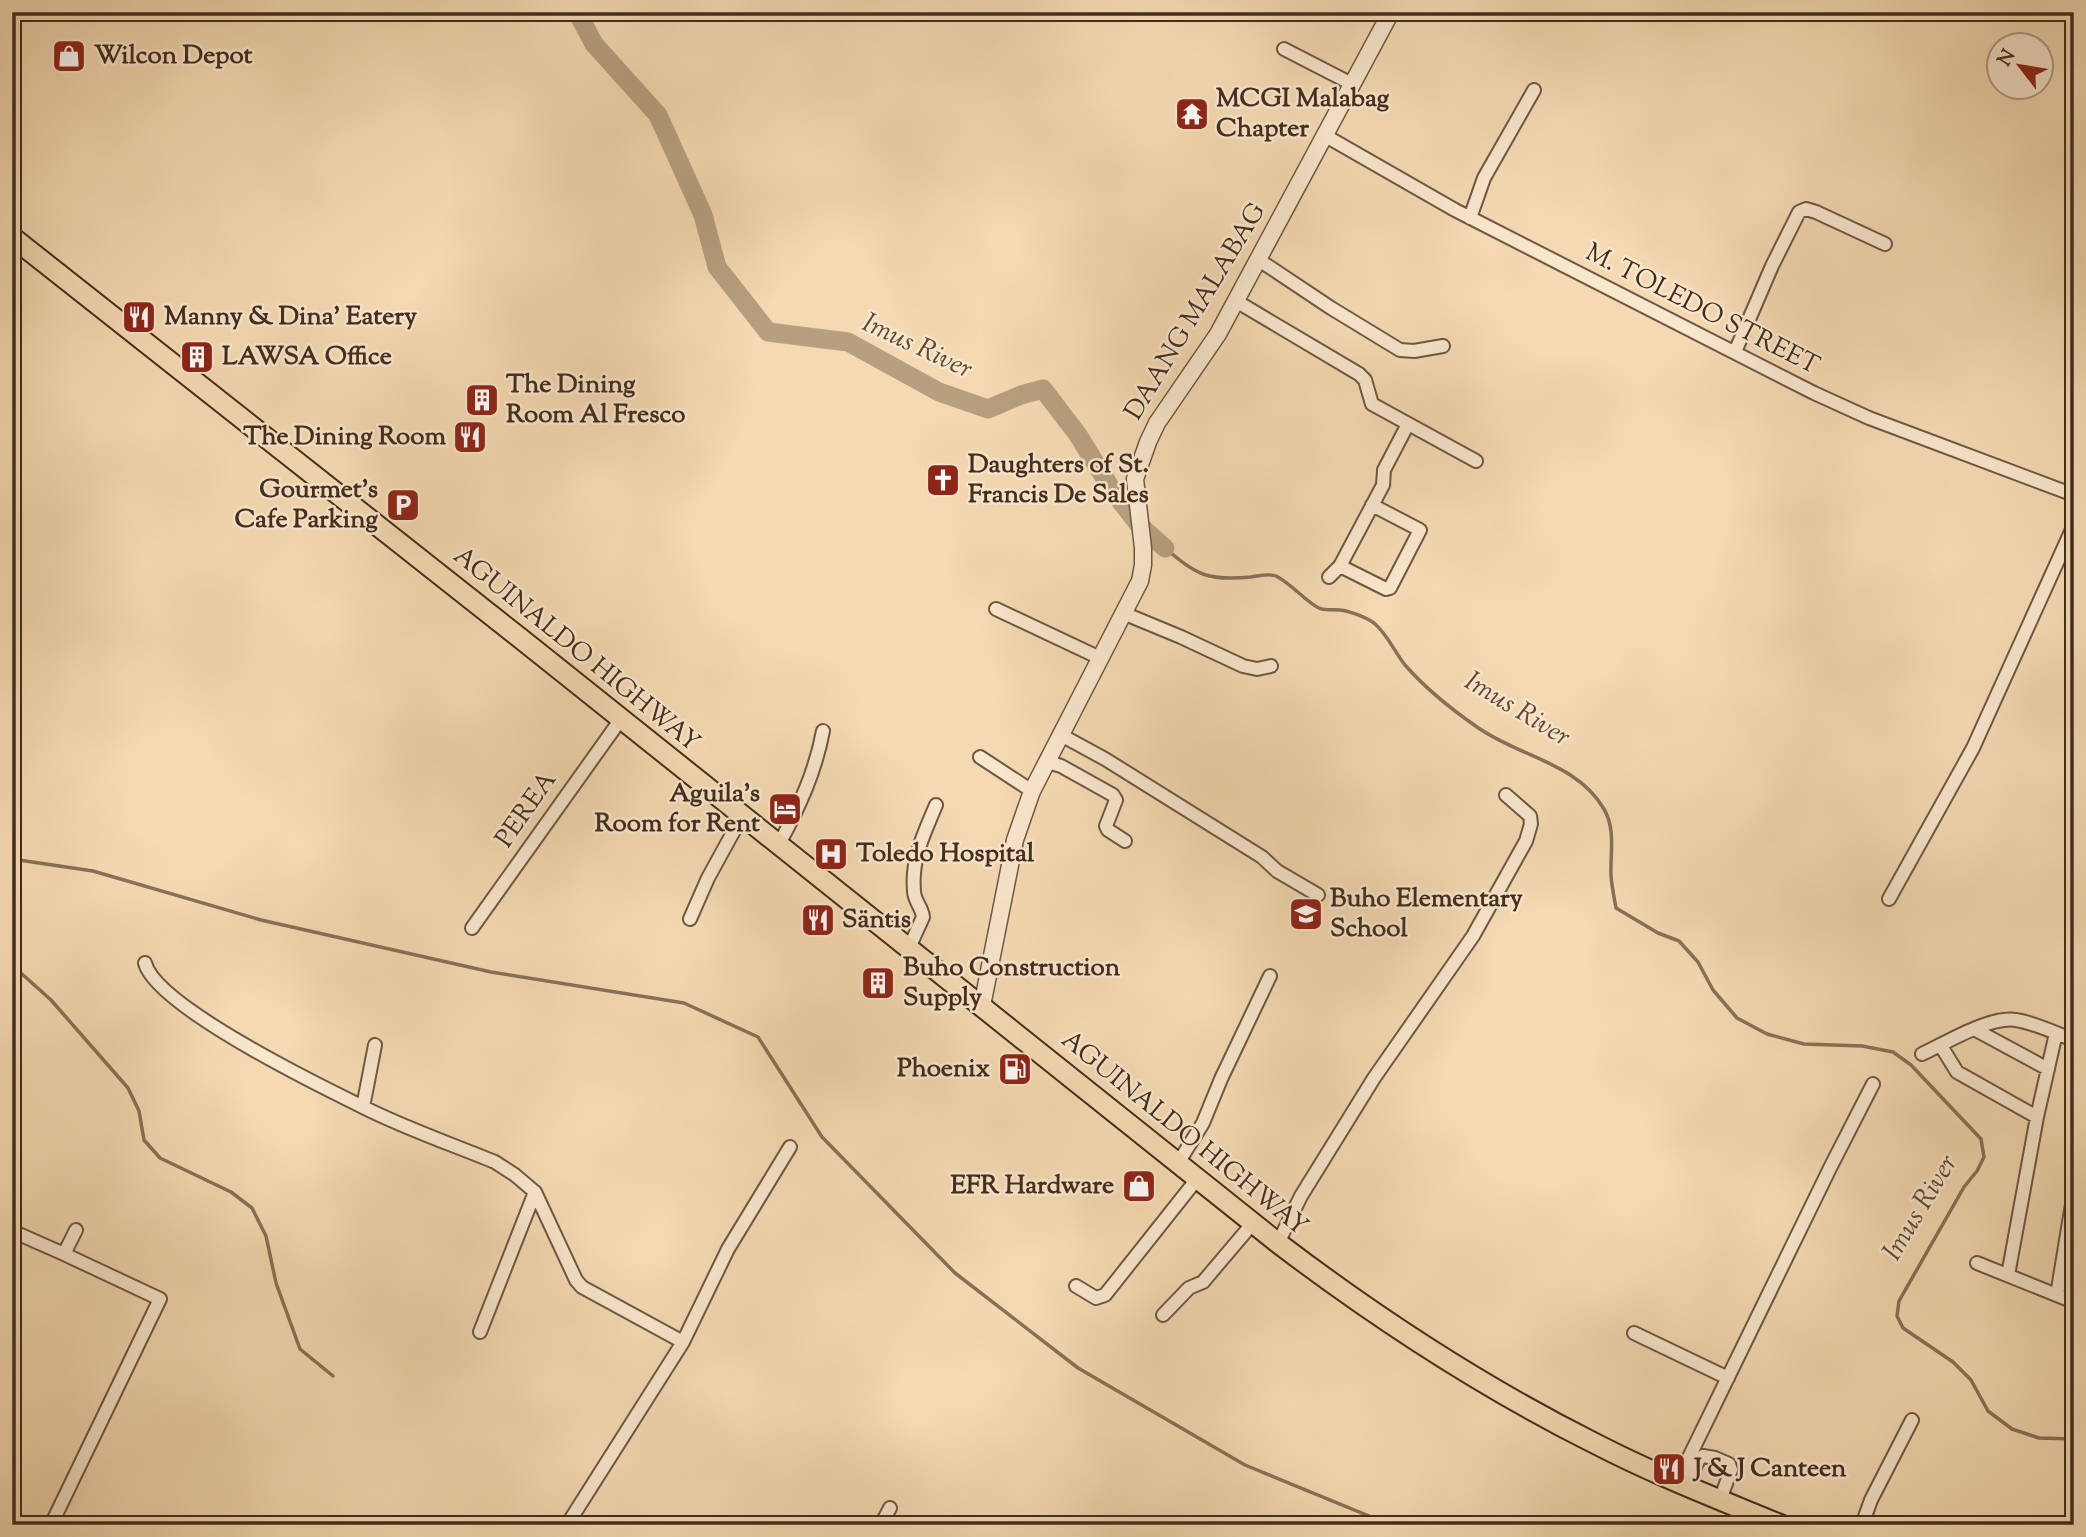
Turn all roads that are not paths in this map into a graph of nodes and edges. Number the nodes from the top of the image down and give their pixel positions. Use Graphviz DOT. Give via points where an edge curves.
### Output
graph roads {
  1 [pos="1391,12"];
  2 [pos="1284,49"];
  3 [pos="1352,84"];
  4 [pos="1534,90"];
  5 [pos="1324,135"];
  6 [pos="1470,218"];
  7 [pos="12,237"];
  8 [pos="1885,244"];
  9 [pos="1259,260"];
  10 [pos="1236,301"];
  11 [pos="1443,346"];
  12 [pos="1735,352"];
  13 [pos="1408,424"];
  14 [pos="1476,461"];
  15 [pos="2074,495"];
  16 [pos="1372,505"];
  17 [pos="2074,525"];
  18 [pos="1340,566"];
  19 [pos="1329,578"];
  20 [pos="996,609"];
  21 [pos="1123,613"];
  22 [pos="1100,658"];
  23 [pos="1271,666"];
  24 [pos="621,719"];
  25 [pos="823,732"];
  26 [pos="1060,735"];
  27 [pos="980,757"];
  28 [pos="1048,762"];
  29 [pos="1032,791"];
  30 [pos="1506,795"];
  31 [pos="936,805"];
  32 [pos="742,816"];
  33 [pos="1125,841"];
  34 [pos="779,845"];
  35 [pos="1318,895"];
  36 [pos="1889,899"];
  37 [pos="690,919"];
  38 [pos="472,928"];
  39 [pos="909,948"];
  40 [pos="145,963"];
  41 [pos="1270,976"];
  42 [pos="982,1006"];
  43 [pos="1974,1029"];
  44 [pos="2056,1033"];
  45 [pos="2074,1040"];
  46 [pos="375,1045"];
  47 [pos="1941,1046"];
  48 [pos="1922,1054"];
  49 [pos="2048,1069"];
  50 [pos="1874,1084"];
  51 [pos="363,1107"];
  52 [pos="2037,1117"];
  53 [pos="790,1147"];
  54 [pos="1178,1163"];
  55 [pos="1198,1179"];
  56 [pos="535,1192"];
  57 [pos="2074,1192"];
  58 [pos="1254,1223"];
  59 [pos="76,1230"];
  60 [pos="12,1231"];
  61 [pos="1278,1243"];
  62 [pos="64,1254"];
  63 [pos="1977,1263"];
  64 [pos="2008,1275"];
  65 [pos="1076,1286"];
  66 [pos="2057,1295"];
  67 [pos="2074,1302"];
  68 [pos="1163,1315"];
  69 [pos="480,1332"];
  70 [pos="1634,1333"];
  71 [pos="682,1342"];
  72 [pos="1728,1378"];
  73 [pos="1912,1420"];
  74 [pos="1682,1484"];
  75 [pos="1720,1500"];
  76 [pos="890,1508"];
  77 [pos="12,1519"];
  78 [pos="25,1525"];
  79 [pos="51,1525"];
  80 [pos="567,1525"];
  81 [pos="881,1525"];
  82 [pos="1781,1525"];
  83 [pos="1862,1525"];
  1 -- 3 [label="street, DAANG MALABAG"];
  2 -- 3 [label="street"];
  3 -- 5 [label="street, DAANG MALABAG"];
  4 -- 6 [label="street" via="1484,178"];
  5 -- 6 [label="street, M. TOLEDO STREET"];
  5 -- 9 [label="street, DAANG MALABAG"];
  6 -- 12 [label="street, M. TOLEDO STREET"];
  7 -- 24 [label="main road, AGUINALDO HIGHWAY"];
  8 -- 12 [label="street" via="1816,212 1799,212"];
  9 -- 10 [label="street, DAANG MALABAG"];
  9 -- 11 [label="street" via="1400,350"];
  10 -- 13 [label="street" via="1359,374 1372,404"];
  10 -- 21 [label="street, DAANG MALABAG" via="1147,442 1135,480 1143,565"];
  12 -- 15 [label="street, M. TOLEDO STREET" via="1869,418"];
  13 -- 14 [label="street"];
  13 -- 16 [label="street"];
  16 -- 18 [label="street"];
  16 -- 18 [label="street" via="1420,530 1396,578 1385,589"];
  17 -- 36 [label="street" via="1973,748"];
  18 -- 19 [label="street"];
  20 -- 22 [label="street"];
  21 -- 22 [label="street, DAANG MALABAG"];
  21 -- 23 [label="street" via="1243,666"];
  22 -- 26 [label="street, DAANG MALABAG"];
  24 -- 32 [label="main road, AGUINALDO HIGHWAY"];
  24 -- 38 [label="street, PEREA"];
  25 -- 34 [label="street" via="808,786"];
  26 -- 28 [label="street, DAANG MALABAG"];
  26 -- 35 [label="street"];
  27 -- 29 [label="street"];
  28 -- 29 [label="street, DAANG MALABAG"];
  28 -- 33 [label="street" via="1113,795 1116,806 1106,826"];
  29 -- 42 [label="street, DAANG MALABAG" via="1015,840"];
  30 -- 61 [label="street" via="1530,816 1526,841 1474,936 1374,1078 1301,1196"];
  31 -- 39 [label="street" via="916,852 914,894 923,917"];
  32 -- 34 [label="main road, AGUINALDO HIGHWAY"];
  32 -- 37 [label="street"];
  34 -- 39 [label="main road, AGUINALDO HIGHWAY"];
  39 -- 42 [label="main road, AGUINALDO HIGHWAY"];
  40 -- 51 [label="street" via="151,977 216,1028"];
  41 -- 54 [label="street" via="1203,1123"];
  42 -- 54 [label="main road, AGUINALDO HIGHWAY"];
  43 -- 44 [label="street" via="2017,1020"];
  43 -- 47 [label="street"];
  43 -- 49 [label="street"];
  44 -- 45 [label="street"];
  44 -- 49 [label="street"];
  46 -- 51 [label="street"];
  47 -- 48 [label="street"];
  47 -- 52 [label="street" via="1957,1072"];
  49 -- 52 [label="street"];
  50 -- 72 [label="street"];
  51 -- 56 [label="street" via="495,1162"];
  52 -- 64 [label="street"];
  53 -- 71 [label="street" via="728,1250"];
  54 -- 55 [label="main road, AGUINALDO HIGHWAY"];
  55 -- 58 [label="main road, AGUINALDO HIGHWAY"];
  55 -- 65 [label="street" via="1104,1295 1096,1298"];
  56 -- 69 [label="street"];
  56 -- 71 [label="street" via="582,1287"];
  57 -- 66 [label="street"];
  58 -- 61 [label="main road, AGUINALDO HIGHWAY"];
  58 -- 68 [label="street" via="1203,1282 1189,1288"];
  59 -- 62 [label="street"];
  60 -- 62 [label="street"];
  61 -- 74 [label="main road, AGUINALDO HIGHWAY" via="1357,1301 1516,1402"];
  62 -- 79 [label="street" via="160,1299"];
  63 -- 64 [label="street"];
  64 -- 66 [label="street"];
  66 -- 67 [label="street"];
  70 -- 72 [label="street"];
  71 -- 80 [label="street"];
  72 -- 74 [label="street"];
  73 -- 83 [label="street"];
  74 -- 75 [label="main road, AGUINALDO HIGHWAY"];
  74 -- 75 [label="street" via="1699,1459 1715,1458 1729,1464 1731,1470"];
  75 -- 82 [label="main road, AGUINALDO HIGHWAY"];
  76 -- 81 [label="street"];
  77 -- 78 [label="street"];
}
